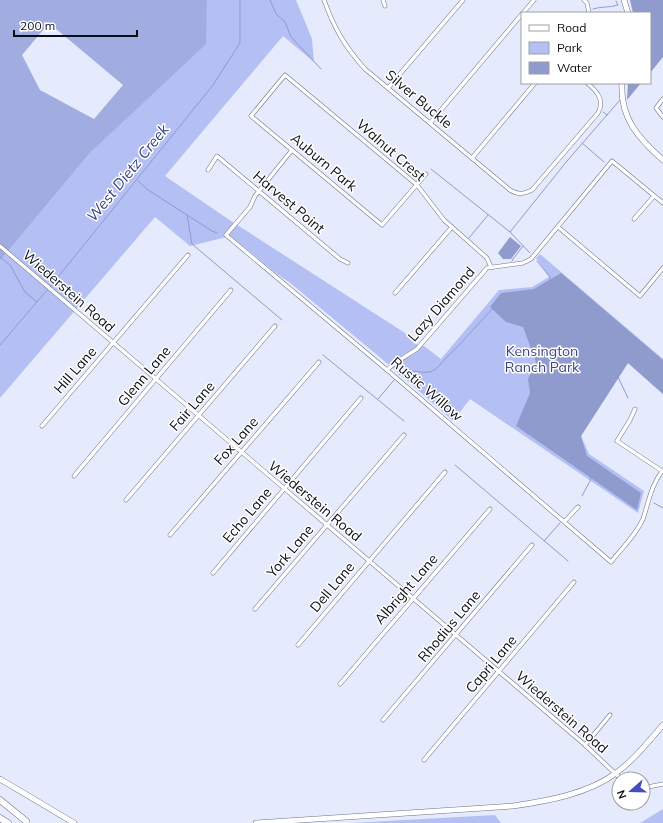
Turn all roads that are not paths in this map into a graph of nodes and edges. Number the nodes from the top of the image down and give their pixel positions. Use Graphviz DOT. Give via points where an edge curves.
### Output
graph roads {
  1 [pos="324,0"];
  2 [pos="383,0"];
  3 [pos="463,0"];
  4 [pos="534,0"];
  5 [pos="584,0"];
  6 [pos="624,0"];
  7 [pos="385,6"];
  8 [pos="589,11"];
  9 [pos="524,12"];
  10 [pos="628,12"];
  11 [pos="521,15"];
  12 [pos="534,84"];
  13 [pos="589,84"];
  14 [pos="622,84"];
  15 [pos="388,88"];
  16 [pos="663,99"];
  17 [pos="251,116"];
  18 [pos="663,117"];
  19 [pos="430,123"];
  20 [pos="292,150"];
  21 [pos="472,158"];
  22 [pos="663,160"];
  23 [pos="208,170"];
  24 [pos="426,174"];
  25 [pos="417,185"];
  26 [pos="259,191"];
  27 [pos="654,196"];
  28 [pos="663,203"];
  29 [pos="634,219"];
  30 [pos="452,227"];
  31 [pos="558,227"];
  32 [pos="0,246"];
  33 [pos="188,255"];
  34 [pos="348,263"];
  35 [pos="491,267"];
  36 [pos="663,268"];
  37 [pos="231,290"];
  38 [pos="395,293"];
  39 [pos="275,326"];
  40 [pos="113,343"];
  41 [pos="319,362"];
  42 [pos="387,370"];
  43 [pos="156,379"];
  44 [pos="361,398"];
  45 [pos="635,409"];
  46 [pos="199,416"];
  47 [pos="42,426"];
  48 [pos="404,435"];
  49 [pos="241,452"];
  50 [pos="662,470"];
  51 [pos="445,472"];
  52 [pos="74,476"];
  53 [pos="283,488"];
  54 [pos="126,500"];
  55 [pos="578,507"];
  56 [pos="490,509"];
  57 [pos="565,521"];
  58 [pos="327,525"];
  59 [pos="170,535"];
  60 [pos="532,545"];
  61 [pos="369,561"];
  62 [pos="212,573"];
  63 [pos="574,582"];
  64 [pos="413,598"];
  65 [pos="255,609"];
  66 [pos="455,635"];
  67 [pos="298,645"];
  68 [pos="498,672"];
  69 [pos="340,684"];
  70 [pos="610,715"];
  71 [pos="382,720"];
  72 [pos="663,725"];
  73 [pos="584,745"];
  74 [pos="424,760"];
  75 [pos="612,771"];
  76 [pos="619,771"];
  77 [pos="611,776"];
  78 [pos="0,779"];
  79 [pos="663,784"];
  80 [pos="651,786"];
  81 [pos="0,800"];
  82 [pos="0,806"];
  83 [pos="0,818"];
  84 [pos="28,822"];
  85 [pos="8,823"];
  86 [pos="74,823"];
  87 [pos="256,823"];
  1 -- 15 [label="street, Silver Buckle" via="339,35 351,53"];
  2 -- 7 [label="street"];
  3 -- 15 [label="street"];
  4 -- 9 [label="street"];
  5 -- 8 [label="street"];
  6 -- 10 [label="main road"];
  11 -- 19 [label="street"];
  12 -- 21 [label="street"];
  13 -- 21 [label="street, Silver Buckle" via="599,94 602,106 532,190 522,194 510,190"];
  14 -- 22 [label="main road" via="629,122 637,135"];
  15 -- 19 [label="street, Silver Buckle"];
  16 -- 18 [label="street" via="656,108"];
  17 -- 20 [label="street, Auburn Park"];
  17 -- 25 [label="street, Walnut Crest" via="285,75"];
  19 -- 21 [label="street, Silver Buckle"];
  20 -- 25 [label="street, Auburn Park" via="382,225"];
  20 -- 26 [label="street"];
  23 -- 26 [label="street, Harvest Point" via="217,156"];
  24 -- 25 [label="street"];
  25 -- 30 [label="street, Walnut Crest" via="440,217"];
  26 -- 34 [label="street, Harvest Point"];
  26 -- 42 [label="street, Rustic Willow" via="250,207 226,235"];
  27 -- 28 [label="street"];
  27 -- 29 [label="street"];
  27 -- 31 [label="street, Lazy Diamond" via="612,161"];
  30 -- 35 [label="street, Walnut Crest" via="487,258"];
  30 -- 38 [label="street"];
  31 -- 35 [label="street, Lazy Diamond" via="531,260"];
  31 -- 36 [label="street" via="640,296"];
  32 -- 40 [label="street, Wiederstein Road"];
  33 -- 40 [label="street, Hill Lane"];
  35 -- 42 [label="street, Lazy Diamond" via="482,273 417,349 393,363"];
  37 -- 43 [label="street, Glenn Lane"];
  39 -- 46 [label="street, Fair Lane"];
  40 -- 43 [label="street, Wiederstein Road"];
  40 -- 47 [label="street, Hill Lane"];
  41 -- 49 [label="street, Fox Lane"];
  42 -- 57 [label="street, Rustic Willow"];
  43 -- 46 [label="street, Wiederstein Road"];
  43 -- 52 [label="street, Glenn Lane"];
  44 -- 53 [label="street, Echo Lane"];
  45 -- 50 [label="street" via="617,441"];
  46 -- 49 [label="street, Wiederstein Road"];
  46 -- 54 [label="street, Fair Lane"];
  48 -- 58 [label="street, York Lane"];
  49 -- 53 [label="street, Wiederstein Road"];
  49 -- 59 [label="street, Fox Lane"];
  50 -- 57 [label="street, Rustic Willow" via="652,488 636,532 611,562"];
  51 -- 61 [label="street, Dell Lane"];
  53 -- 58 [label="street, Wiederstein Road"];
  53 -- 62 [label="street, Echo Lane"];
  55 -- 57 [label="street"];
  56 -- 64 [label="street, Albright Lane"];
  58 -- 61 [label="street, Wiederstein Road"];
  58 -- 65 [label="street, York Lane"];
  60 -- 66 [label="street, Rhodius Lane"];
  61 -- 64 [label="street, Wiederstein Road"];
  61 -- 67 [label="street, Dell Lane"];
  63 -- 68 [label="street, Capri Lane"];
  64 -- 66 [label="street, Wiederstein Road"];
  64 -- 69 [label="street, Albright Lane"];
  66 -- 68 [label="street, Wiederstein Road"];
  66 -- 71 [label="street, Rhodius Lane"];
  68 -- 73 [label="street, Wiederstein Road"];
  68 -- 74 [label="street, Capri Lane"];
  70 -- 73 [label="street"];
  72 -- 76 [label="main road"];
  73 -- 75 [label="street, Wiederstein Road"];
  77 -- 87 [label="main road" via="581,791 520,805"];
  78 -- 86 [label="main road"];
  79 -- 80 [label="street"];
  81 -- 84 [label="highway"];
  82 -- 84 [label="highway"];
  83 -- 85 [label="highway"];
}
